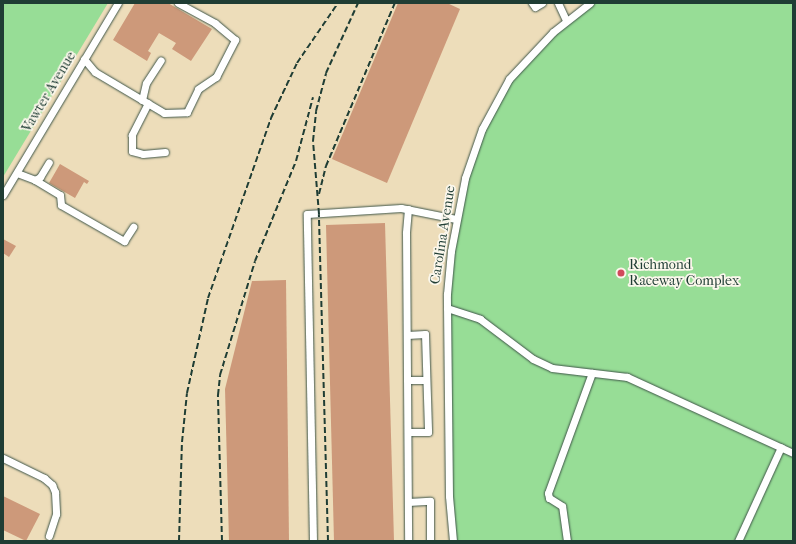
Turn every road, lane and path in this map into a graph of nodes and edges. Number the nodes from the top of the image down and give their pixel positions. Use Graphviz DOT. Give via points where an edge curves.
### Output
graph roads {
  1 [pos="118,3"];
  2 [pos="178,3"];
  3 [pos="532,3"];
  4 [pos="542,3"];
  5 [pos="558,3"];
  6 [pos="590,3"];
  7 [pos="566,20"];
  8 [pos="84,59"];
  9 [pos="161,60"];
  10 [pos="145,102"];
  11 [pos="165,152"];
  12 [pos="49,162"];
  13 [pos="16,173"];
  14 [pos="35,180"];
  15 [pos="3,195"];
  16 [pos="408,209"];
  17 [pos="456,219"];
  18 [pos="133,227"];
  19 [pos="447,308"];
  20 [pos="407,335"];
  21 [pos="592,373"];
  22 [pos="407,380"];
  23 [pos="426,380"];
  24 [pos="408,432"];
  25 [pos="781,446"];
  26 [pos="793,453"];
  27 [pos="3,458"];
  28 [pos="408,502"];
  29 [pos="49,536"];
  30 [pos="313,541"];
  31 [pos="408,541"];
  32 [pos="430,541"];
  33 [pos="453,541"];
  34 [pos="567,541"];
  35 [pos="738,541"];
  1 -- 8 [label="street, Vawter Avenue"];
  2 -- 10 [label="street" via="215,23 236,40 216,77 198,89 187,112 164,113"];
  3 -- 4 [label="street" via="536,7"];
  5 -- 7 [label="street"];
  6 -- 7 [label="street, Carolina Avenue"];
  7 -- 17 [label="street, Carolina Avenue" via="514,73 498,99 475,148"];
  8 -- 10 [label="street" via="95,72"];
  8 -- 13 [label="street, Vawter Avenue"];
  9 -- 10 [label="street" via="146,84"];
  10 -- 11 [label="street" via="132,135 132,151 143,154"];
  12 -- 14 [label="street" via="40,177"];
  13 -- 14 [label="street"];
  13 -- 15 [label="street, Vawter Avenue"];
  14 -- 18 [label="street" via="60,195 61,205 124,241"];
  16 -- 17 [label="street"];
  16 -- 20 [label="street"];
  16 -- 30 [label="street" via="307,214"];
  17 -- 19 [label="street, Carolina Avenue" via="447,281"];
  19 -- 21 [label="street" via="480,319 533,359 552,368"];
  19 -- 33 [label="street, Carolina Avenue" via="448,428"];
  20 -- 22 [label="street"];
  20 -- 23 [label="street" via="424,334"];
  21 -- 25 [label="street" via="627,377"];
  21 -- 34 [label="street" via="548,493 549,498 562,506"];
  22 -- 23 [label="street"];
  22 -- 24 [label="street"];
  23 -- 24 [label="street" via="428,432"];
  24 -- 28 [label="street"];
  25 -- 26 [label="street"];
  25 -- 35 [label="street"];
  27 -- 29 [label="street" via="44,478 52,485 55,492 56,514"];
  28 -- 31 [label="street"];
  28 -- 32 [label="street" via="430,501"];
}
